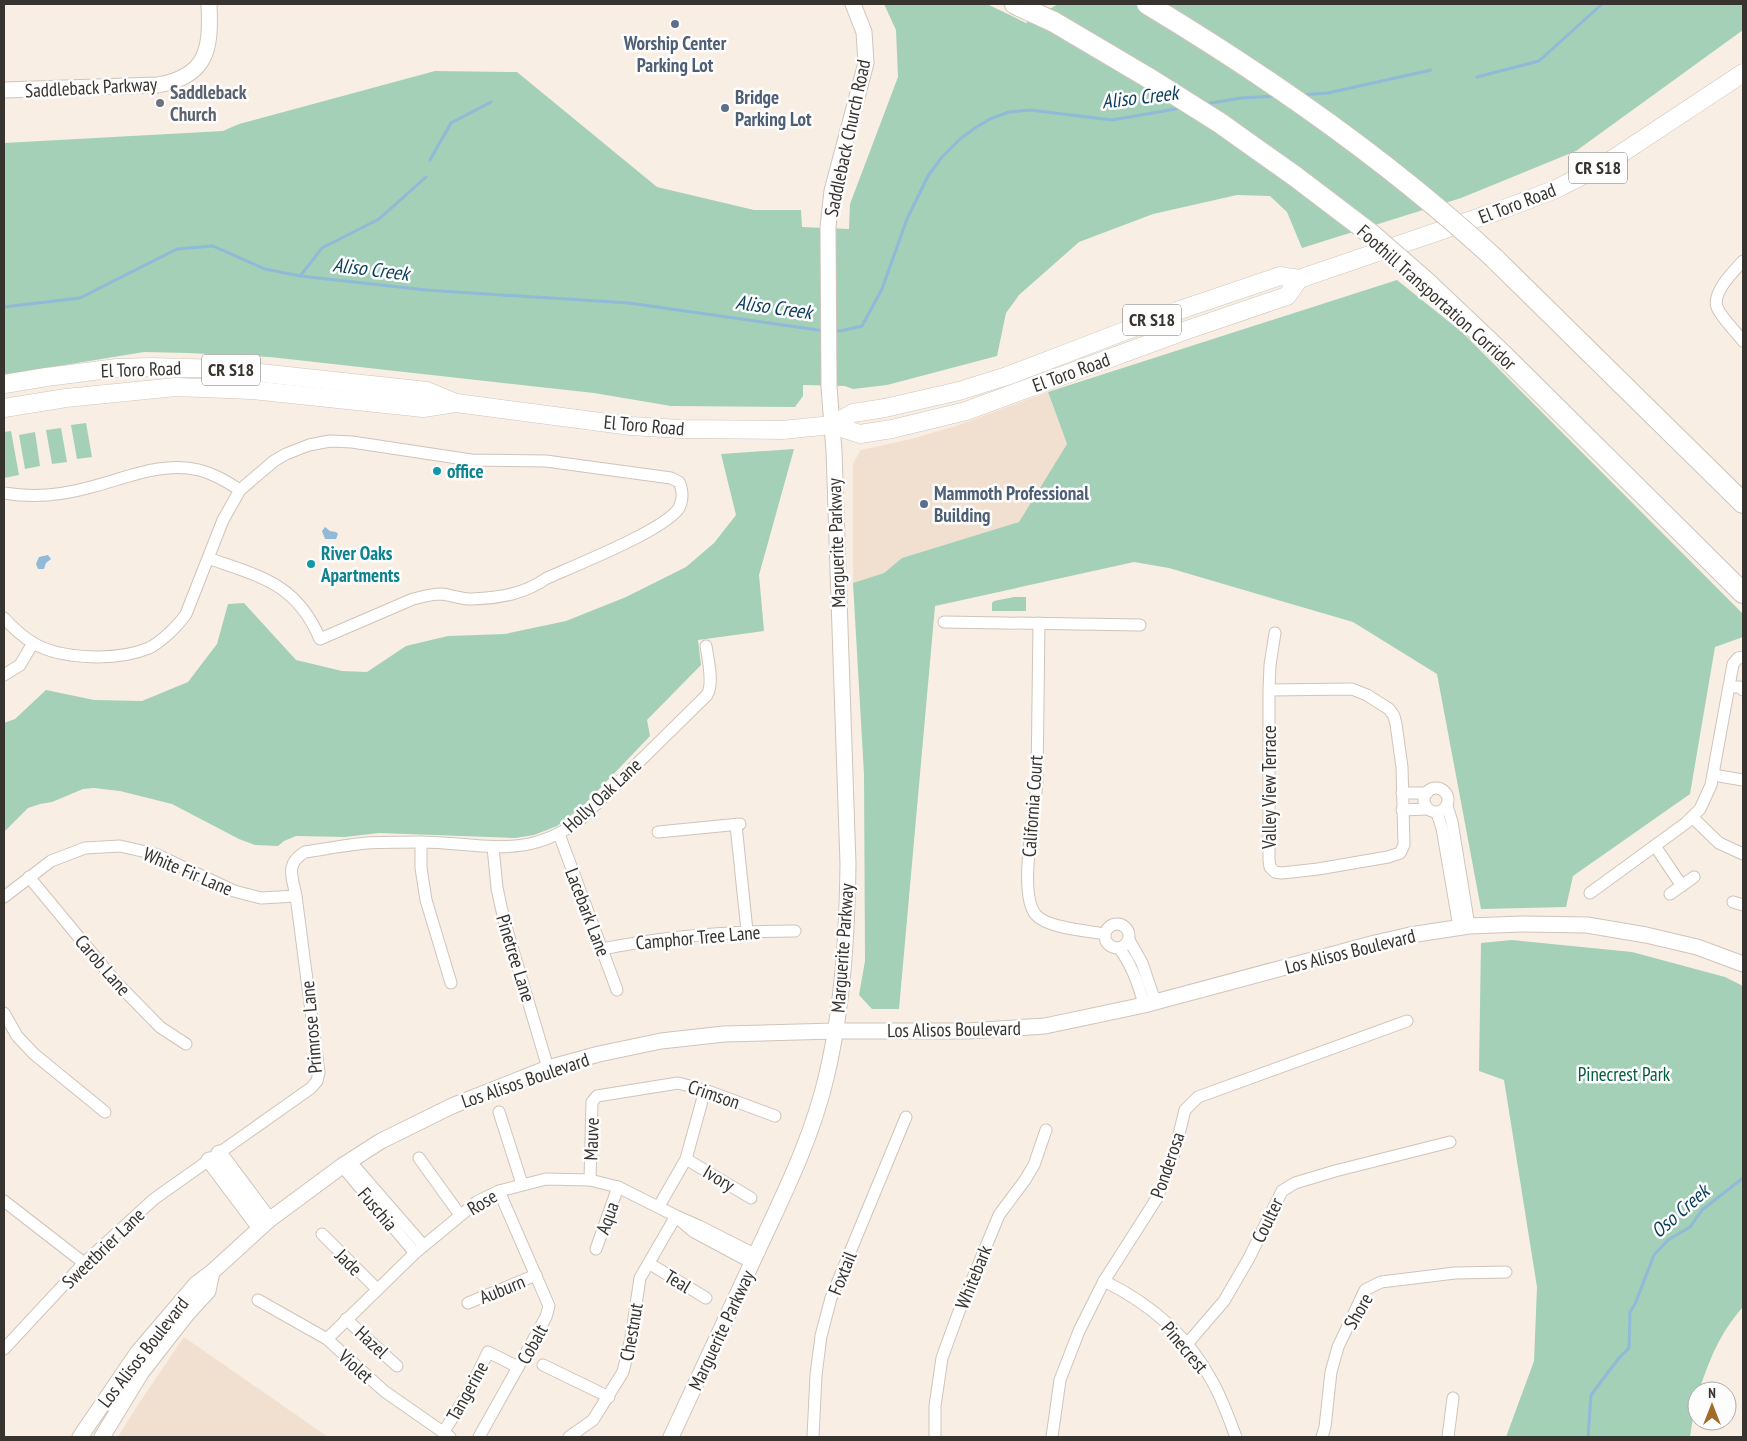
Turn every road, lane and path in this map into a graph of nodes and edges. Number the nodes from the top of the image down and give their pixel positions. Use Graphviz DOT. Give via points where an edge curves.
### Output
graph roads {
  1 [pos="209,4"];
  2 [pos="854,4"];
  3 [pos="1015,4"];
  4 [pos="1147,4"];
  5 [pos="1743,73"];
  6 [pos="4,90"];
  7 [pos="1743,261"];
  8 [pos="1743,341"];
  9 [pos="4,384"];
  10 [pos="456,403"];
  11 [pos="4,408"];
  12 [pos="832,425"];
  13 [pos="240,490"];
  14 [pos="4,493"];
  15 [pos="1743,503"];
  16 [pos="208,558"];
  17 [pos="1743,593"];
  18 [pos="4,618"];
  19 [pos="944,622"];
  20 [pos="1039,624"];
  21 [pos="1140,625"];
  22 [pos="1275,633"];
  23 [pos="33,643"];
  24 [pos="706,646"];
  25 [pos="1743,657"];
  26 [pos="4,675"];
  27 [pos="1729,687"];
  28 [pos="1269,690"];
  29 [pos="1743,690"];
  30 [pos="1713,775"];
  31 [pos="1743,780"];
  32 [pos="1402,793"];
  33 [pos="1426,793"];
  34 [pos="1437,809"];
  35 [pos="1402,810"];
  36 [pos="1692,817"];
  37 [pos="658,832"];
  38 [pos="559,834"];
  39 [pos="421,842"];
  40 [pos="1655,846"];
  41 [pos="493,847"];
  42 [pos="305,852"];
  43 [pos="1743,854"];
  44 [pos="29,877"];
  45 [pos="1694,877"];
  46 [pos="1682,886"];
  47 [pos="1590,893"];
  48 [pos="1670,894"];
  49 [pos="4,896"];
  50 [pos="296,896"];
  51 [pos="1464,927"];
  52 [pos="746,931"];
  53 [pos="795,931"];
  54 [pos="1105,934"];
  55 [pos="1128,940"];
  56 [pos="602,948"];
  57 [pos="1119,948"];
  58 [pos="1743,964"];
  59 [pos="451,984"];
  60 [pos="617,990"];
  61 [pos="1149,1003"];
  62 [pos="4,1014"];
  63 [pos="1407,1021"];
  64 [pos="835,1031"];
  65 [pos="186,1044"];
  66 [pos="548,1068"];
  67 [pos="705,1090"];
  68 [pos="594,1099"];
  69 [pos="105,1112"];
  70 [pos="499,1112"];
  71 [pos="775,1116"];
  72 [pos="906,1117"];
  73 [pos="1046,1130"];
  74 [pos="1450,1142"];
  75 [pos="213,1156"];
  76 [pos="418,1158"];
  77 [pos="686,1159"];
  78 [pos="346,1163"];
  79 [pos="590,1180"];
  80 [pos="522,1184"];
  81 [pos="618,1188"];
  82 [pos="499,1191"];
  83 [pos="751,1198"];
  84 [pos="4,1201"];
  85 [pos="659,1206"];
  86 [pos="460,1215"];
  87 [pos="676,1216"];
  88 [pos="265,1224"];
  89 [pos="322,1234"];
  90 [pos="419,1249"];
  91 [pos="596,1249"];
  92 [pos="754,1259"];
  93 [pos="84,1263"];
  94 [pos="650,1264"];
  95 [pos="212,1272"];
  96 [pos="1506,1272"];
  97 [pos="536,1275"];
  98 [pos="1104,1281"];
  99 [pos="377,1289"];
  100 [pos="706,1298"];
  101 [pos="258,1300"];
  102 [pos="468,1303"];
  103 [pos="346,1319"];
  104 [pos="327,1339"];
  105 [pos="1187,1344"];
  106 [pos="4,1349"];
  107 [pos="543,1365"];
  108 [pos="397,1366"];
  109 [pos="518,1367"];
  110 [pos="608,1397"];
  111 [pos="1453,1398"];
  112 [pos="447,1435"];
  113 [pos="1234,1436"];
  114 [pos="80,1437"];
  115 [pos="102,1437"];
  116 [pos="479,1437"];
  117 [pos="569,1437"];
  118 [pos="671,1437"];
  119 [pos="812,1437"];
  120 [pos="935,1437"];
  121 [pos="1052,1437"];
  122 [pos="1322,1437"];
  123 [pos="1448,1437"];
  1 -- 6 [label="main road, Saddleback Parkway" via="209,44 203,59 191,74 174,82"];
  2 -- 12 [label="main road, Saddleback Church Road" via="864,32 866,63 832,191 828,227"];
  3 -- 17 [label="highway, Foothill Transportation Corridor, bridge" via="1054,22 1220,123 1371,234 1502,354"];
  4 -- 15 [label="highway, bridge" via="1281,89 1424,197 1494,258"];
  5 -- 12 [label="main road, El Toro Road / CR S18" via="1607,163 1556,189 1299,279 1280,276 1177,310 1007,376 959,391 853,413"];
  7 -- 8 [label="street" via="1721,287 1716,299 1717,308"];
  9 -- 10 [label="main road, El Toro Road / CR S18" via="117,368 224,369 427,391"];
  10 -- 11 [label="main road, El Toro Road / CR S18" via="423,408 252,390 176,387"];
  10 -- 12 [label="main road, El Toro Road / CR S18" via="631,426 680,429 782,430"];
  12 -- 64 [label="main road, Marguerite Parkway" via="848,864 847,918"];
  13 -- 14 [label="street" via="219,477 178,468 143,472 62,494 21,496"];
  13 -- 16 [label="street" via="223,520"];
  13 -- 16 [label="street" via="264,468 286,454 330,441 472,460 546,460 661,476 679,482 682,493 676,512 638,537 534,587 519,593 470,599 427,595 320,639 300,604 285,590 270,580"];
  16 -- 23 [label="street" via="186,614 176,627 150,647 117,656 76,655 48,650"];
  18 -- 23 [label="street"];
  19 -- 20 [label="street"];
  20 -- 21 [label="street"];
  20 -- 54 [label="street, California Court" via="1037,782 1028,861 1031,903 1036,915 1047,923"];
  22 -- 28 [label="street, Valley View Terrace"];
  23 -- 26 [label="street" via="20,665"];
  24 -- 38 [label="street, Holly Oak Lane" via="710,684 707,695 581,819"];
  25 -- 27 [label="street" via="1733,664"];
  27 -- 29 [label="street"];
  27 -- 30 [label="street"];
  28 -- 32 [label="street, Valley View Terrace" via="1343,688 1359,691 1381,703 1394,716 1396,724"];
  28 -- 35 [label="street, Valley View Terrace" via="1268,860 1272,870 1278,873 1308,870 1398,855 1404,848"];
  30 -- 31 [label="street"];
  30 -- 36 [label="street" via="1708,795"];
  32 -- 33 [label="street"];
  32 -- 35 [label="street, Valley View Terrace"];
  33 -- 34 [label="street" via="1424,801"];
  33 -- 34 [label="street" via="1437,788 1444,792 1448,799"];
  34 -- 35 [label="street"];
  34 -- 51 [label="street"];
  36 -- 40 [label="street"];
  36 -- 43 [label="street" via="1719,843"];
  37 -- 52 [label="street" via="738,824"];
  38 -- 41 [label="street, Holly Oak Lane" via="531,845"];
  38 -- 56 [label="street, Lacebark Lane"];
  39 -- 41 [label="street, Holly Oak Lane"];
  39 -- 42 [label="street, Holly Oak Lane" via="366,843"];
  39 -- 59 [label="street" via="426,900"];
  40 -- 46 [label="street"];
  40 -- 47 [label="street"];
  41 -- 66 [label="street, Pinetree Lane" via="504,920"];
  42 -- 50 [label="street, Primrose Lane" via="292,864"];
  44 -- 49 [label="street, White Fir Lane"];
  44 -- 50 [label="street, White Fir Lane" via="51,861 85,848 120,846 155,854 234,891 261,898"];
  44 -- 65 [label="street, Carob Lane" via="115,981 160,1027"];
  45 -- 46 [label="street"];
  46 -- 48 [label="street"];
  50 -- 75 [label="street, Primrose Lane" via="319,1072 317,1081"];
  51 -- 58 [label="main road, Los Alisos Boulevard" via="1588,925 1697,947"];
  51 -- 61 [label="main road, Los Alisos Boulevard" via="1375,943"];
  52 -- 53 [label="street, Camphor Tree Lane"];
  52 -- 56 [label="street, Camphor Tree Lane" via="688,935"];
  54 -- 55 [label="street, California Court" via="1110,927 1122,925 1128,931"];
  54 -- 57 [label="street" via="1106,942"];
  55 -- 57 [label="street"];
  55 -- 61 [label="street, California Court" via="1142,963"];
  56 -- 60 [label="street, Lacebark Lane"];
  57 -- 61 [label="street"];
  61 -- 64 [label="main road, Los Alisos Boulevard" via="1045,1026 968,1031"];
  62 -- 69 [label="street" via="17,1036 34,1054"];
  63 -- 98 [label="street, Ponderosa" via="1198,1097 1185,1110 1174,1154 1157,1198"];
  64 -- 66 [label="main road, Los Alisos Boulevard" via="724,1034 661,1041"];
  64 -- 92 [label="main road, Marguerite Parkway" via="814,1119 794,1173"];
  66 -- 78 [label="main road, Los Alisos Boulevard" via="411,1124"];
  67 -- 68 [label="street, Crimson" via="678,1082"];
  67 -- 71 [label="street, Crimson"];
  67 -- 77 [label="street"];
  68 -- 79 [label="street, Mauve"];
  70 -- 80 [label="street"];
  72 -- 119 [label="street, Foxtail" via="831,1298 821,1336"];
  73 -- 120 [label="street, Whitebark" via="1034,1164 999,1214 942,1358 935,1406"];
  74 -- 105 [label="street, Coulter" via="1335,1171 1295,1183 1282,1191 1224,1301"];
  75 -- 88 [label="main road"];
  75 -- 93 [label="street, Sweetbrier Lane" via="154,1199"];
  76 -- 86 [label="street"];
  77 -- 83 [label="street, Ivory"];
  77 -- 85 [label="street"];
  78 -- 88 [label="main road, Los Alisos Boulevard"];
  78 -- 90 [label="street, Fuschia"];
  79 -- 80 [label="street, Rose" via="546,1179"];
  79 -- 81 [label="street, Rose"];
  80 -- 82 [label="street, Rose"];
  81 -- 85 [label="street, Rose"];
  81 -- 91 [label="street, Aqua"];
  82 -- 86 [label="street, Rose"];
  82 -- 97 [label="street, Cobalt"];
  84 -- 93 [label="street"];
  85 -- 87 [label="street, Rose"];
  86 -- 90 [label="street, Rose"];
  87 -- 92 [label="street, Rose" via="694,1232"];
  87 -- 94 [label="street, Chestnut"];
  88 -- 95 [label="main road, Los Alisos Boulevard"];
  89 -- 99 [label="street, Jade"];
  90 -- 99 [label="street, Rose"];
  92 -- 118 [label="main road, Marguerite Parkway"];
  93 -- 106 [label="street, Sweetbrier Lane"];
  94 -- 100 [label="street, Teal"];
  94 -- 110 [label="street, Chestnut" via="640,1278 623,1372"];
  95 -- 114 [label="main road, Los Alisos Boulevard" via="196,1284 138,1352"];
  95 -- 115 [label="main road, Los Alisos Boulevard" via="208,1291 141,1373"];
  96 -- 122 [label="street, Shore" via="1446,1274 1381,1282 1365,1290 1338,1347 1331,1372"];
  97 -- 102 [label="street, Auburn"];
  97 -- 109 [label="street, Cobalt" via="549,1306"];
  98 -- 105 [label="street, Pinecrest" via="1154,1311"];
  98 -- 121 [label="street, Ponderosa" via="1079,1331 1060,1380"];
  99 -- 103 [label="street, Rose"];
  101 -- 104 [label="street, Violet"];
  103 -- 104 [label="street, Rose"];
  103 -- 108 [label="street, Hazel"];
  104 -- 112 [label="street, Violet" via="384,1391"];
  105 -- 113 [label="street, Pinecrest" via="1213,1383"];
  107 -- 110 [label="street"];
  109 -- 112 [label="street, Tangerine" via="488,1352"];
  109 -- 116 [label="street, Cobalt"];
  110 -- 117 [label="street, Chestnut" via="593,1420"];
  111 -- 123 [label="street"];
}
